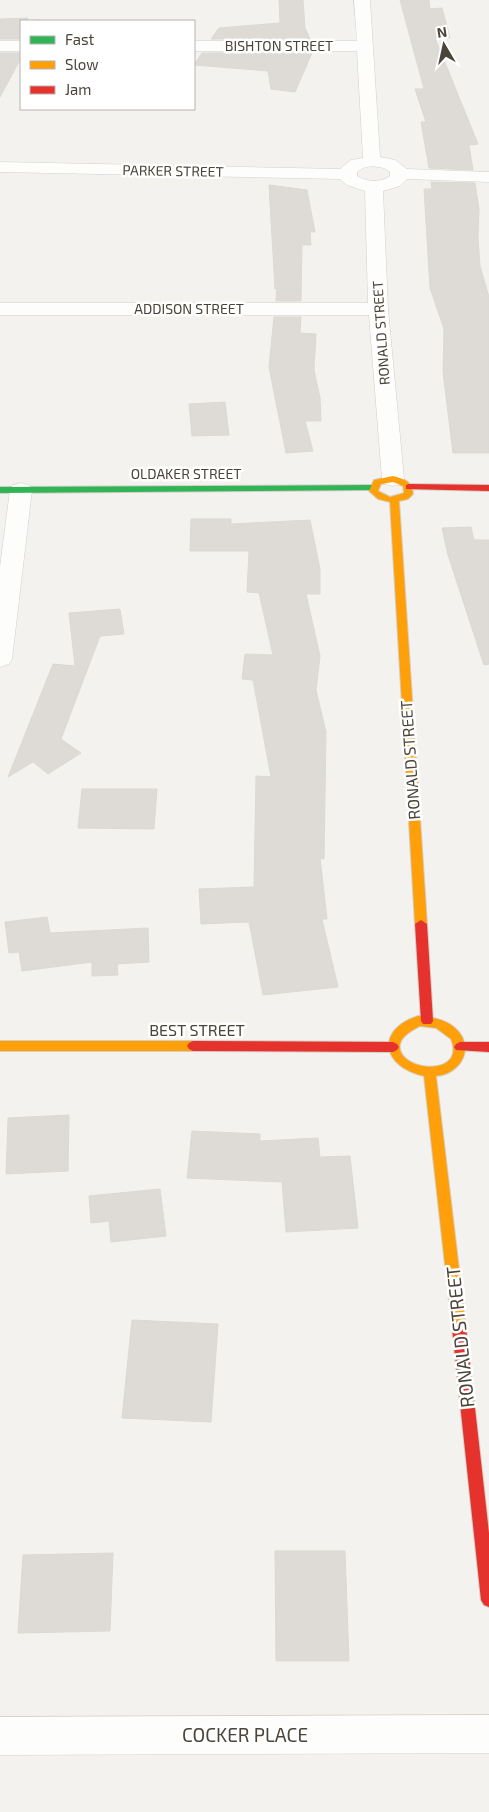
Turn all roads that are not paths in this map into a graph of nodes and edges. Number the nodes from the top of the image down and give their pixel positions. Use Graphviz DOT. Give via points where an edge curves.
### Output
graph roads {
  1 [pos="362,0"];
  2 [pos="0,46"];
  3 [pos="20,46"];
  4 [pos="195,46"];
  5 [pos="364,46"];
  6 [pos="372,161"];
  7 [pos="0,168"];
  8 [pos="346,174"];
  9 [pos="400,174"];
  10 [pos="489,177"];
  11 [pos="374,186"];
  12 [pos="0,309"];
  13 [pos="378,309"];
  14 [pos="401,483"];
  15 [pos="373,488"];
  16 [pos="489,488"];
  17 [pos="10,490"];
  18 [pos="394,500"];
  19 [pos="0,658"];
  20 [pos="427,1021"];
  21 [pos="0,1046"];
  22 [pos="393,1047"];
  23 [pos="460,1047"];
  24 [pos="489,1047"];
  25 [pos="430,1073"];
  26 [pos="489,1600"];
  27 [pos="489,1734"];
  28 [pos="0,1736"];
  1 -- 5 [label="street"];
  2 -- 3 [label="street"];
  4 -- 5 [label="street, BISHTON STREET"];
  5 -- 6 [label="street"];
  6 -- 8 [label="street" via="351,166"];
  6 -- 9 [label="street" via="395,167"];
  7 -- 8 [label="street, PARKER STREET"];
  8 -- 11 [label="street" via="352,181"];
  9 -- 10 [label="street"];
  9 -- 11 [label="street" via="396,182"];
  11 -- 13 [label="street, RONALD STREET"];
  12 -- 13 [label="street, ADDISON STREET"];
  13 -- 14 [label="street, RONALD STREET"];
  14 -- 15 [label="street" via="378,481"];
  14 -- 16 [label="street"];
  14 -- 18 [label="street" via="409,494"];
  15 -- 17 [label="street, OLDAKER STREET"];
  15 -- 18 [label="street" via="380,498"];
  17 -- 19 [label="street"];
  18 -- 20 [label="street, RONALD STREET"];
  20 -- 22 [label="street" via="407,1024 399,1030"];
  20 -- 23 [label="street" via="450,1029"];
  21 -- 22 [label="street, BEST STREET"];
  22 -- 25 [label="street" via="405,1066"];
  23 -- 24 [label="street"];
  23 -- 25 [label="street" via="456,1062 448,1069"];
  25 -- 26 [label="street, RONALD STREET"];
  27 -- 28 [label="street, COCKER PLACE"];
}
